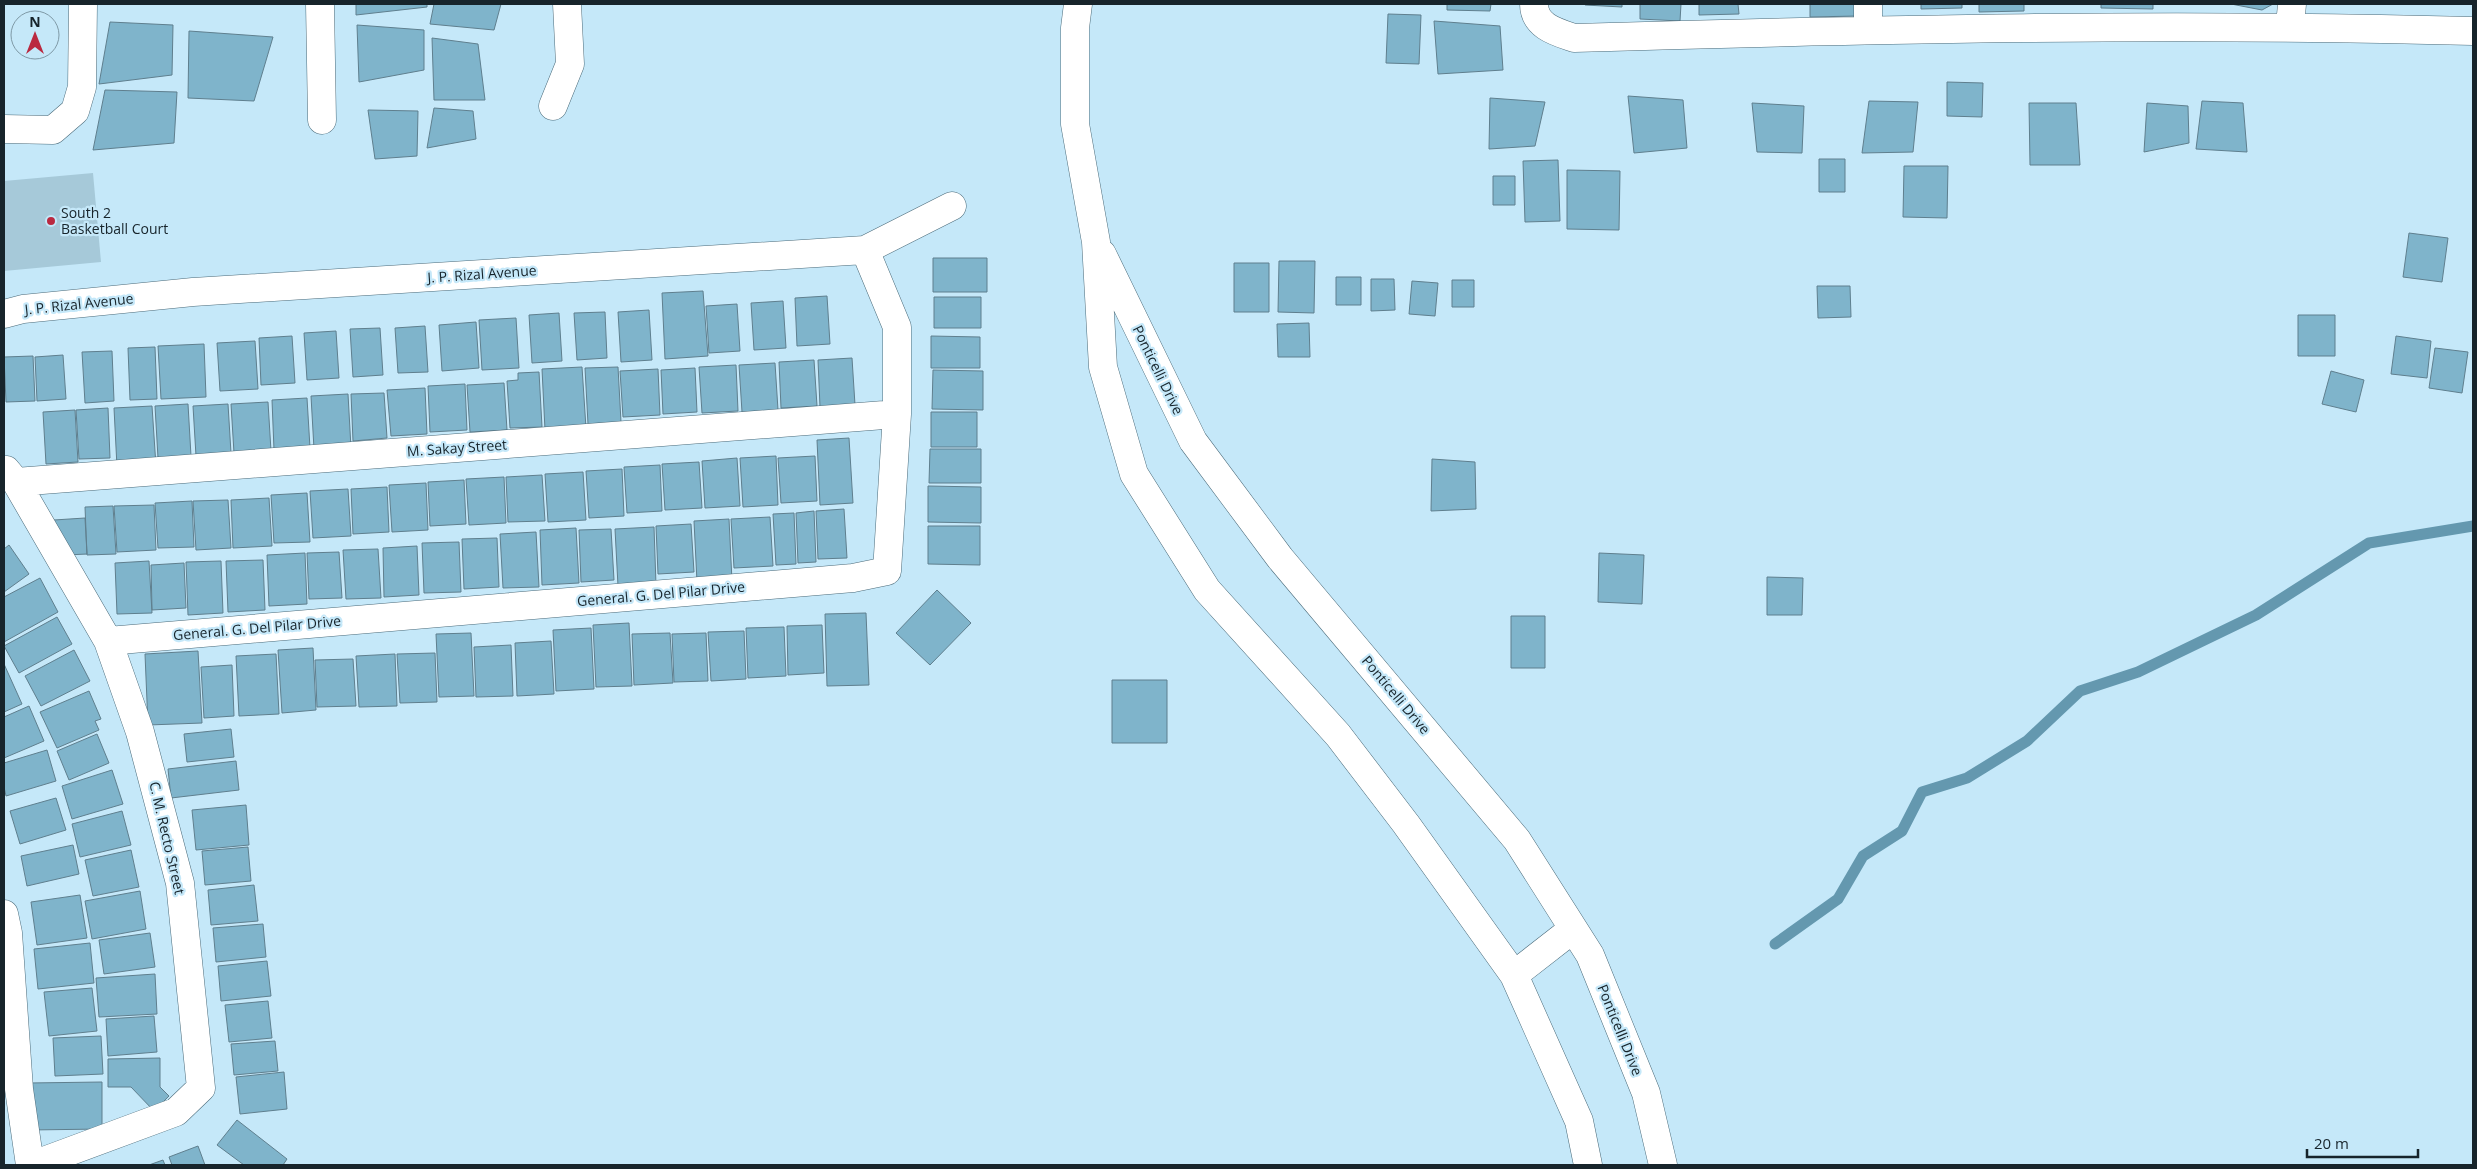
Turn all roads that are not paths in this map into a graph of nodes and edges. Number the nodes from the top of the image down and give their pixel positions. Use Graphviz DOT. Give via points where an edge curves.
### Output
graph roads {
  1 [pos="83,4"];
  2 [pos="320,4"];
  3 [pos="567,4"];
  4 [pos="1078,4"];
  5 [pos="1534,4"];
  6 [pos="2291,15"];
  7 [pos="1868,16"];
  8 [pos="2473,32"];
  9 [pos="553,106"];
  10 [pos="322,120"];
  11 [pos="4,129"];
  12 [pos="952,206"];
  13 [pos="1096,242"];
  14 [pos="865,250"];
  15 [pos="4,314"];
  16 [pos="897,414"];
  17 [pos="10,474"];
  18 [pos="108,641"];
  19 [pos="5,927"];
  20 [pos="1573,929"];
  21 [pos="1514,975"];
  22 [pos="11,1089"];
  23 [pos="32,1165"];
  24 [pos="1588,1165"];
  25 [pos="1663,1165"];
  1 -- 11 [label="street" via="82,87 75,111 53,130"];
  2 -- 10 [label="street"];
  3 -- 9 [label="street" via="570,64"];
  4 -- 13 [label="street, Ponticelli Drive" via="1075,124"];
  5 -- 7 [label="street" via="1534,11 1547,30 1574,38"];
  6 -- 7 [label="street"];
  6 -- 8 [label="street"];
  12 -- 14 [label="street, J. P. Rizal Avenue"];
  13 -- 20 [label="street, Ponticelli Drive" via="1193,441 1280,558 1517,840"];
  13 -- 21 [label="street, Ponticelli Drive" via="1103,367 1134,474 1207,590 1338,735"];
  14 -- 15 [label="street, J. P. Rizal Avenue" via="193,292 23,309"];
  14 -- 16 [label="street, General. G. Del Pilar Drive" via="897,327"];
  16 -- 17 [label="street, M. Sakay Street"];
  16 -- 18 [label="street, General. G. Del Pilar Drive" via="887,571 853,578"];
  17 -- 18 [label="street, C. M. Recto Street"];
  18 -- 23 [label="street, C. M. Recto Street" via="140,732 180,883 201,1088 176,1112"];
  19 -- 22 [label="street"];
  20 -- 21 [label="street"];
  20 -- 25 [label="street, Ponticelli Drive" via="1590,955 1646,1093"];
  21 -- 24 [label="street, Ponticelli Drive" via="1579,1120"];
  22 -- 23 [label="street"];
}
